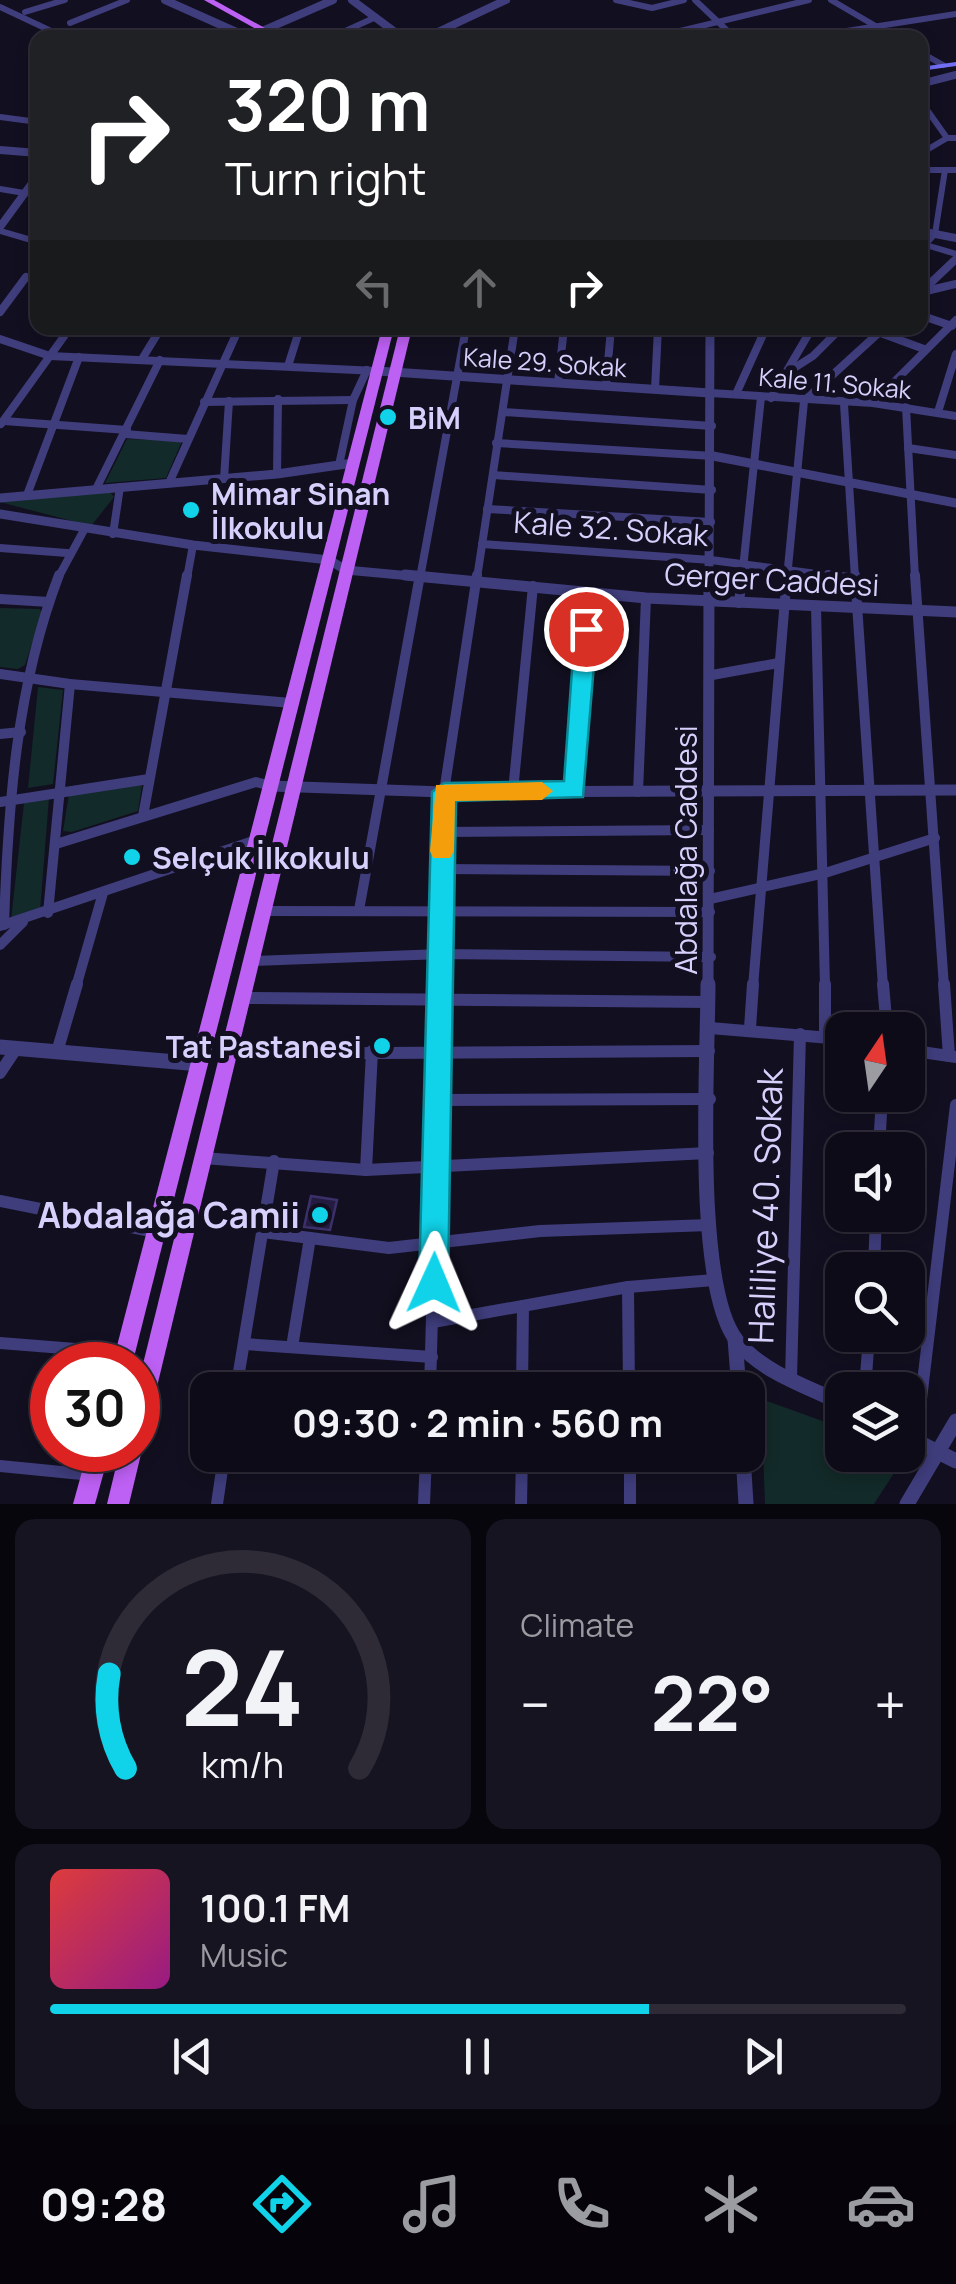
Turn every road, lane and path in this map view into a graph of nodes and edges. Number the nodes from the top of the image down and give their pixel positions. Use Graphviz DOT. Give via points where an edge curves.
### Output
graph roads {
  1 [pos="65,0"];
  2 [pos="127,0"];
  3 [pos="165,0"];
  4 [pos="208,0"];
  5 [pos="333,0"];
  6 [pos="352,0"];
  7 [pos="506,0"];
  8 [pos="616,0"];
  9 [pos="684,0"];
  10 [pos="695,0"];
  11 [pos="809,0"];
  12 [pos="831,0"];
  13 [pos="0,7"];
  14 [pos="25,12"];
  15 [pos="956,14"];
  16 [pos="376,17"];
  17 [pos="70,23"];
  18 [pos="720,23"];
  19 [pos="874,24"];
  20 [pos="49,30"];
  21 [pos="232,30"];
  22 [pos="264,30"];
  23 [pos="348,30"];
  24 [pos="393,30"];
  25 [pos="442,30"];
  26 [pos="688,30"];
  27 [pos="727,30"];
  28 [pos="844,30"];
  29 [pos="883,30"];
  30 [pos="928,57"];
  31 [pos="956,64"];
  32 [pos="943,65"];
  33 [pos="928,68"];
  34 [pos="955,76"];
  35 [pos="928,82"];
  36 [pos="928,110"];
  37 [pos="0,118"];
  38 [pos="30,121"];
  39 [pos="952,138"];
  40 [pos="0,150"];
  41 [pos="928,150"];
  42 [pos="30,152"];
  43 [pos="928,169"];
  44 [pos="944,170"];
  45 [pos="956,170"];
  46 [pos="30,185"];
  47 [pos="0,188"];
  48 [pos="24,193"];
  49 [pos="0,229"];
  50 [pos="928,233"];
  51 [pos="935,234"];
  52 [pos="956,238"];
  53 [pos="30,239"];
  54 [pos="928,242"];
  55 [pos="928,249"];
  56 [pos="956,257"];
  57 [pos="26,277"];
  58 [pos="928,284"];
  59 [pos="956,284"];
  60 [pos="928,290"];
  61 [pos="0,312"];
  62 [pos="928,317"];
  63 [pos="954,324"];
  64 [pos="65,335"];
  65 [pos="157,335"];
  66 [pos="237,335"];
  67 [pos="298,335"];
  68 [pos="385,335"];
  69 [pos="404,335"];
  70 [pos="465,335"];
  71 [pos="514,335"];
  72 [pos="563,335"];
  73 [pos="610,335"];
  74 [pos="658,335"];
  75 [pos="710,335"];
  76 [pos="763,335"];
  77 [pos="808,335"];
  78 [pos="834,335"];
  79 [pos="876,335"];
  80 [pos="893,335"];
  81 [pos="0,339"];
  82 [pos="924,348"];
  83 [pos="956,354"];
  84 [pos="50,356"];
  85 [pos="79,357"];
  86 [pos="142,359"];
  87 [pos="160,360"];
  88 [pos="224,362"];
  89 [pos="288,366"];
  90 [pos="372,370"];
  91 [pos="395,371"];
  92 [pos="788,372"];
  93 [pos="457,376"];
  94 [pos="508,379"];
  95 [pos="558,383"];
  96 [pos="606,386"];
  97 [pos="655,389"];
  98 [pos="710,394"];
  99 [pos="736,394"];
  100 [pos="766,398"];
  101 [pos="278,399"];
  102 [pos="353,400"];
  103 [pos="804,400"];
  104 [pos="229,401"];
  105 [pos="204,402"];
  106 [pos="874,403"];
  107 [pos="844,404"];
  108 [pos="906,407"];
  109 [pos="503,412"];
  110 [pos="938,412"];
  111 [pos="956,416"];
  112 [pos="2,423"];
  113 [pos="54,424"];
  114 [pos="712,426"];
  115 [pos="126,432"];
  116 [pos="188,439"];
  117 [pos="496,443"];
  118 [pos="908,448"];
  119 [pos="956,455"];
  120 [pos="712,456"];
  121 [pos="753,462"];
  122 [pos="346,464"];
  123 [pos="797,471"];
  124 [pos="278,474"];
  125 [pos="493,475"];
  126 [pos="224,478"];
  127 [pos="849,482"];
  128 [pos="168,483"];
  129 [pos="120,487"];
  130 [pos="96,489"];
  131 [pos="712,490"];
  132 [pos="27,495"];
  133 [pos="912,495"];
  134 [pos="0,498"];
  135 [pos="956,504"];
  136 [pos="487,509"];
  137 [pos="0,514"];
  138 [pos="711,522"];
  139 [pos="84,530"];
  140 [pos="113,534"];
  141 [pos="482,544"];
  142 [pos="194,546"];
  143 [pos="0,548"];
  144 [pos="67,552"];
  145 [pos="329,560"];
  146 [pos="711,560"];
  147 [pos="744,565"];
  148 [pos="346,570"];
  149 [pos="788,572"];
  150 [pos="419,576"];
  151 [pos="854,580"];
  152 [pos="478,581"];
  153 [pos="533,586"];
  154 [pos="589,592"];
  155 [pos="646,598"];
  156 [pos="0,600"];
  157 [pos="712,600"];
  158 [pos="49,602"];
  159 [pos="739,602"];
  160 [pos="785,604"];
  161 [pos="816,606"];
  162 [pos="856,609"];
  163 [pos="919,611"];
  164 [pos="956,612"];
  165 [pos="779,663"];
  166 [pos="0,674"];
  167 [pos="27,676"];
  168 [pos="712,676"];
  169 [pos="70,684"];
  170 [pos="165,693"];
  171 [pos="291,703"];
  172 [pos="21,732"];
  173 [pos="0,734"];
  174 [pos="149,779"];
  175 [pos="294,784"];
  176 [pos="271,786"];
  177 [pos="380,787"];
  178 [pos="60,790"];
  179 [pos="575,790"];
  180 [pos="868,790"];
  181 [pos="932,790"];
  182 [pos="956,790"];
  183 [pos="709,791"];
  184 [pos="818,791"];
  185 [pos="444,792"];
  186 [pos="513,792"];
  187 [pos="638,792"];
  188 [pos="767,792"];
  189 [pos="6,801"];
  190 [pos="143,816"];
  191 [pos="709,830"];
  192 [pos="442,832"];
  193 [pos="260,838"];
  194 [pos="934,838"];
  195 [pos="56,844"];
  196 [pos="872,860"];
  197 [pos="442,869"];
  198 [pos="710,870"];
  199 [pos="825,873"];
  200 [pos="2,878"];
  201 [pos="760,890"];
  202 [pos="103,893"];
  203 [pos="710,906"];
  204 [pos="360,910"];
  205 [pos="441,910"];
  206 [pos="262,912"];
  207 [pos="48,913"];
  208 [pos="24,921"];
  209 [pos="2,926"];
  210 [pos="0,945"];
  211 [pos="442,954"];
  212 [pos="711,957"];
  213 [pos="251,961"];
  214 [pos="949,967"];
  215 [pos="242,998"];
  216 [pos="440,1002"];
  217 [pos="709,1002"];
  218 [pos="825,1012"];
  219 [pos="885,1012"];
  220 [pos="710,1028"];
  221 [pos="750,1028"];
  222 [pos="800,1034"];
  223 [pos="825,1036"];
  224 [pos="0,1046"];
  225 [pos="16,1049"];
  226 [pos="440,1050"];
  227 [pos="372,1051"];
  228 [pos="710,1051"];
  229 [pos="57,1052"];
  230 [pos="925,1052"];
  231 [pos="230,1054"];
  232 [pos="952,1056"];
  233 [pos="200,1064"];
  234 [pos="0,1072"];
  235 [pos="437,1100"];
  236 [pos="710,1100"];
  237 [pos="956,1106"];
  238 [pos="708,1153"];
  239 [pos="203,1158"];
  240 [pos="274,1161"];
  241 [pos="439,1167"];
  242 [pos="366,1170"];
  243 [pos="0,1202"];
  244 [pos="711,1225"];
  245 [pos="157,1232"];
  246 [pos="263,1232"];
  247 [pos="310,1238"];
  248 [pos="434,1244"];
  249 [pos="714,1280"];
  250 [pos="628,1287"];
  251 [pos="523,1306"];
  252 [pos="433,1322"];
  253 [pos="735,1339"];
  254 [pos="128,1342"];
  255 [pos="158,1342"];
  256 [pos="0,1343"];
  257 [pos="244,1344"];
  258 [pos="30,1347"];
  259 [pos="292,1348"];
  260 [pos="432,1357"];
  261 [pos="239,1372"];
  262 [pos="431,1372"];
  263 [pos="522,1372"];
  264 [pos="629,1372"];
  265 [pos="737,1372"];
  266 [pos="921,1372"];
  267 [pos="791,1379"];
  268 [pos="825,1395"];
  269 [pos="956,1422"];
  270 [pos="925,1446"];
  271 [pos="937,1453"];
  272 [pos="956,1461"];
  273 [pos="0,1466"];
  274 [pos="93,1472"];
  275 [pos="126,1472"];
  276 [pos="224,1472"];
  277 [pos="425,1472"];
  278 [pos="522,1472"];
  279 [pos="630,1472"];
  280 [pos="744,1472"];
  281 [pos="92,1476"];
  282 [pos="84,1504"];
  283 [pos="118,1504"];
  284 [pos="217,1504"];
  285 [pos="424,1504"];
  286 [pos="521,1504"];
  287 [pos="630,1504"];
  288 [pos="746,1504"];
  289 [pos="908,1504"];
  1 -- 14 [label="street"];
  2 -- 17 [label="street"];
  3 -- 21 [label="street"];
  4 -- 22 [label="main road"];
  5 -- 22 [label="street"];
  6 -- 16 [label="street"];
  7 -- 25 [label="street"];
  8 -- 9 [label="street" via="652,8"];
  10 -- 18 [label="street"];
  11 -- 18 [label="street"];
  12 -- 19 [label="street"];
  13 -- 20 [label="street"];
  15 -- 19 [label="street"];
  16 -- 23 [label="street"];
  16 -- 24 [label="street"];
  18 -- 26 [label="street"];
  18 -- 27 [label="street"];
  19 -- 28 [label="street"];
  19 -- 29 [label="street"];
  30 -- 32 [label="street"];
  31 -- 32 [label="main road"];
  32 -- 33 [label="main road"];
  32 -- 34 [label="street"];
  34 -- 35 [label="street"];
  36 -- 39 [label="street"];
  37 -- 38 [label="street"];
  39 -- 41 [label="street"];
  40 -- 42 [label="street"];
  43 -- 44 [label="street"];
  44 -- 45 [label="street"];
  44 -- 51 [label="street"];
  46 -- 48 [label="street"];
  47 -- 48 [label="street"];
  48 -- 49 [label="street"];
  49 -- 53 [label="street"];
  50 -- 51 [label="street"];
  51 -- 52 [label="street"];
  51 -- 54 [label="street"];
  55 -- 56 [label="street"];
  56 -- 58 [label="street"];
  57 -- 61 [label="street"];
  59 -- 60 [label="street"];
  62 -- 63 [label="street"];
  63 -- 82 [label="street"];
  64 -- 84 [label="street"];
  65 -- 86 [label="street"];
  66 -- 88 [label="street"];
  67 -- 89 [label="street"];
  68 -- 90 [label="main road"];
  69 -- 91 [label="main road"];
  70 -- 93 [label="street"];
  71 -- 94 [label="street"];
  72 -- 95 [label="street"];
  73 -- 96 [label="street"];
  74 -- 97 [label="street"];
  75 -- 98 [label="street, Abdalağa Caddesi"];
  76 -- 99 [label="street"];
  77 -- 92 [label="street"];
  78 -- 92 [label="street"];
  79 -- 103 [label="street"];
  80 -- 82 [label="street"];
  81 -- 84 [label="street"];
  82 -- 106 [label="street"];
  83 -- 110 [label="street"];
  84 -- 85 [label="street"];
  84 -- 112 [label="street"];
  85 -- 86 [label="street"];
  85 -- 113 [label="street"];
  86 -- 87 [label="street"];
  87 -- 88 [label="street"];
  87 -- 115 [label="street"];
  88 -- 89 [label="street"];
  88 -- 105 [label="street"];
  89 -- 90 [label="street"];
  90 -- 91 [label="street, Kale 29. Sokak"];
  90 -- 102 [label="street"];
  90 -- 122 [label="main road"];
  91 -- 93 [label="street, Kale 29. Sokak"];
  91 -- 148 [label="main road"];
  92 -- 100 [label="street"];
  93 -- 94 [label="street, Kale 29. Sokak"];
  93 -- 150 [label="street"];
  94 -- 95 [label="street, Kale 29. Sokak"];
  94 -- 109 [label="street"];
  95 -- 96 [label="street, Kale 29. Sokak"];
  96 -- 97 [label="street, Kale 29. Sokak"];
  97 -- 98 [label="street, Kale 29. Sokak"];
  98 -- 99 [label="street, Kale 11. Sokak"];
  98 -- 114 [label="street, Abdalağa Caddesi"];
  99 -- 100 [label="street, Kale 11. Sokak"];
  100 -- 103 [label="street, Kale 11. Sokak"];
  100 -- 121 [label="street"];
  101 -- 102 [label="street"];
  101 -- 104 [label="street"];
  101 -- 124 [label="street"];
  102 -- 122 [label="street"];
  103 -- 107 [label="street, Kale 11. Sokak"];
  103 -- 123 [label="street"];
  104 -- 105 [label="street"];
  104 -- 126 [label="street"];
  105 -- 116 [label="street"];
  106 -- 107 [label="street, Kale 11. Sokak"];
  106 -- 108 [label="street, Kale 11. Sokak"];
  107 -- 127 [label="street"];
  108 -- 110 [label="street, Kale 11. Sokak"];
  108 -- 118 [label="street"];
  109 -- 114 [label="street"];
  109 -- 117 [label="street"];
  110 -- 111 [label="street, Kale 11. Sokak"];
  112 -- 113 [label="street"];
  113 -- 115 [label="street"];
  113 -- 132 [label="street"];
  114 -- 120 [label="street, Abdalağa Caddesi"];
  115 -- 116 [label="street"];
  115 -- 130 [label="street"];
  116 -- 128 [label="street"];
  117 -- 120 [label="street"];
  117 -- 125 [label="street"];
  118 -- 119 [label="street"];
  118 -- 133 [label="street"];
  120 -- 121 [label="street"];
  120 -- 131 [label="street, Abdalağa Caddesi"];
  121 -- 123 [label="street"];
  121 -- 147 [label="street"];
  122 -- 124 [label="street"];
  122 -- 145 [label="main road"];
  123 -- 127 [label="street"];
  123 -- 149 [label="street"];
  124 -- 126 [label="street"];
  125 -- 131 [label="street"];
  125 -- 136 [label="street"];
  126 -- 128 [label="street"];
  127 -- 133 [label="street"];
  127 -- 151 [label="street"];
  128 -- 129 [label="street"];
  129 -- 130 [label="street"];
  129 -- 140 [label="street"];
  130 -- 132 [label="street"];
  131 -- 138 [label="street, Abdalağa Caddesi"];
  132 -- 134 [label="street"];
  133 -- 135 [label="street"];
  133 -- 163 [label="street"];
  136 -- 138 [label="street"];
  136 -- 141 [label="street"];
  137 -- 139 [label="street"];
  138 -- 146 [label="street, Abdalağa Caddesi"];
  139 -- 140 [label="street"];
  139 -- 144 [label="street"];
  140 -- 142 [label="street"];
  141 -- 146 [label="street, Kale 32. Sokak"];
  141 -- 152 [label="street"];
  142 -- 145 [label="street"];
  142 -- 170 [label="street"];
  143 -- 144 [label="street"];
  144 -- 158 [label="street"];
  145 -- 148 [label="street"];
  145 -- 171 [label="main road"];
  146 -- 147 [label="street, Kale 32. Sokak"];
  146 -- 157 [label="street, Abdalağa Caddesi"];
  147 -- 149 [label="street, Kale 32. Sokak"];
  147 -- 159 [label="street"];
  148 -- 150 [label="street, Gerger Caddesi"];
  148 -- 175 [label="main road"];
  149 -- 151 [label="street, Kale 32. Sokak"];
  149 -- 160 [label="street"];
  150 -- 152 [label="street, Gerger Caddesi"];
  150 -- 177 [label="street"];
  151 -- 162 [label="street"];
  152 -- 153 [label="street, Gerger Caddesi"];
  152 -- 185 [label="street"];
  153 -- 154 [label="street, Gerger Caddesi"];
  153 -- 186 [label="street"];
  154 -- 155 [label="street, Gerger Caddesi"];
  154 -- 179 [label="street"];
  155 -- 157 [label="street, Gerger Caddesi"];
  155 -- 187 [label="street"];
  156 -- 158 [label="street"];
  157 -- 159 [label="street, Gerger Caddesi"];
  157 -- 168 [label="street, Abdalağa Caddesi"];
  158 -- 167 [label="street"];
  159 -- 160 [label="street, Gerger Caddesi"];
  160 -- 161 [label="street, Gerger Caddesi"];
  160 -- 165 [label="street"];
  161 -- 162 [label="street, Gerger Caddesi"];
  161 -- 184 [label="street"];
  162 -- 163 [label="street, Gerger Caddesi"];
  162 -- 180 [label="street"];
  163 -- 164 [label="street, Gerger Caddesi"];
  163 -- 181 [label="street"];
  165 -- 168 [label="street"];
  165 -- 188 [label="street"];
  166 -- 167 [label="street"];
  167 -- 169 [label="street"];
  167 -- 172 [label="street"];
  168 -- 183 [label="street, Abdalağa Caddesi"];
  169 -- 170 [label="street"];
  169 -- 178 [label="street"];
  170 -- 171 [label="street"];
  170 -- 174 [label="street"];
  171 -- 176 [label="main road"];
  172 -- 173 [label="street"];
  172 -- 189 [label="street"];
  174 -- 178 [label="street"];
  174 -- 190 [label="street"];
  175 -- 176 [label="street"];
  175 -- 177 [label="street"];
  175 -- 206 [label="main road"];
  176 -- 190 [label="street" via="256,782"];
  176 -- 193 [label="main road"];
  177 -- 185 [label="street"];
  177 -- 204 [label="street"];
  178 -- 189 [label="street"];
  178 -- 195 [label="street"];
  179 -- 186 [label="street"];
  179 -- 187 [label="street"];
  180 -- 181 [label="street"];
  180 -- 184 [label="street"];
  180 -- 196 [label="street"];
  181 -- 182 [label="street"];
  181 -- 194 [label="street"];
  183 -- 187 [label="street"];
  183 -- 188 [label="street"];
  183 -- 191 [label="street, Abdalağa Caddesi"];
  184 -- 188 [label="street"];
  184 -- 199 [label="street"];
  185 -- 186 [label="street"];
  185 -- 192 [label="street"];
  188 -- 201 [label="street"];
  189 -- 200 [label="street"];
  190 -- 195 [label="street"];
  191 -- 192 [label="street"];
  191 -- 198 [label="street, Abdalağa Caddesi"];
  192 -- 197 [label="street"];
  193 -- 202 [label="street"];
  193 -- 233 [label="main road"];
  194 -- 196 [label="street"];
  194 -- 214 [label="street"];
  195 -- 207 [label="street"];
  196 -- 199 [label="street"];
  196 -- 219 [label="street"];
  197 -- 198 [label="street"];
  197 -- 205 [label="street"];
  198 -- 203 [label="street, Abdalağa Caddesi"];
  199 -- 201 [label="street"];
  199 -- 218 [label="street"];
  200 -- 209 [label="street"];
  201 -- 203 [label="street"];
  201 -- 221 [label="street"];
  202 -- 207 [label="street"];
  202 -- 229 [label="street"];
  203 -- 205 [label="street"];
  203 -- 212 [label="street, Abdalağa Caddesi"];
  204 -- 205 [label="street"];
  204 -- 206 [label="street"];
  205 -- 211 [label="street"];
  206 -- 213 [label="main road"];
  207 -- 208 [label="street"];
  208 -- 209 [label="street"];
  208 -- 210 [label="street"];
  211 -- 212 [label="street"];
  211 -- 213 [label="street"];
  211 -- 216 [label="street"];
  212 -- 217 [label="street, Abdalağa Caddesi"];
  213 -- 215 [label="main road"];
  214 -- 232 [label="street"];
  215 -- 216 [label="street"];
  215 -- 231 [label="main road"];
  216 -- 217 [label="street"];
  216 -- 226 [label="street"];
  217 -- 220 [label="street, Abdalağa Caddesi"];
  220 -- 221 [label="street"];
  220 -- 228 [label="street, Abdalağa Caddesi"];
  221 -- 222 [label="street"];
  222 -- 223 [label="street"];
  222 -- 267 [label="street, Haliliye 40. Sokak"];
  224 -- 225 [label="street"];
  225 -- 229 [label="street"];
  225 -- 234 [label="street"];
  226 -- 227 [label="street"];
  226 -- 228 [label="street"];
  226 -- 235 [label="street"];
  227 -- 231 [label="street"];
  227 -- 242 [label="street"];
  228 -- 236 [label="street, Abdalağa Caddesi"];
  229 -- 233 [label="street"];
  230 -- 232 [label="street"];
  231 -- 239 [label="main road"];
  233 -- 245 [label="main road"];
  235 -- 236 [label="street"];
  235 -- 241 [label="street"];
  236 -- 238 [label="street, Abdalağa Caddesi"];
  237 -- 266 [label="street"];
  238 -- 241 [label="street"];
  238 -- 244 [label="street, Abdalağa Caddesi"];
  239 -- 240 [label="street"];
  239 -- 255 [label="main road"];
  240 -- 242 [label="street"];
  240 -- 246 [label="street"];
  241 -- 242 [label="street"];
  241 -- 248 [label="street"];
  243 -- 245 [label="street"];
  244 -- 248 [label="street"];
  244 -- 249 [label="street, Abdalağa Caddesi"];
  245 -- 254 [label="main road"];
  246 -- 247 [label="street"];
  246 -- 257 [label="street"];
  247 -- 248 [label="street" via="389,1248"];
  247 -- 259 [label="street"];
  248 -- 252 [label="street"];
  249 -- 250 [label="street"];
  249 -- 253 [label="street, Abdalağa Caddesi"];
  250 -- 251 [label="street"];
  250 -- 264 [label="street"];
  251 -- 252 [label="street"];
  251 -- 263 [label="street"];
  252 -- 260 [label="street"];
  253 -- 265 [label="street, Abdalağa Caddesi"];
  253 -- 267 [label="street"];
  256 -- 258 [label="street"];
  257 -- 259 [label="street"];
  257 -- 261 [label="street"];
  259 -- 260 [label="street"];
  260 -- 262 [label="street"];
  267 -- 268 [label="street"];
  269 -- 271 [label="street"];
  270 -- 271 [label="street"];
  271 -- 272 [label="street"];
  271 -- 289 [label="street"];
  273 -- 281 [label="street"];
  274 -- 281 [label="main road"];
  275 -- 283 [label="main road"];
  276 -- 284 [label="street"];
  277 -- 285 [label="street"];
  278 -- 286 [label="street"];
  279 -- 287 [label="street"];
  280 -- 288 [label="street"];
  281 -- 282 [label="main road"];
}
